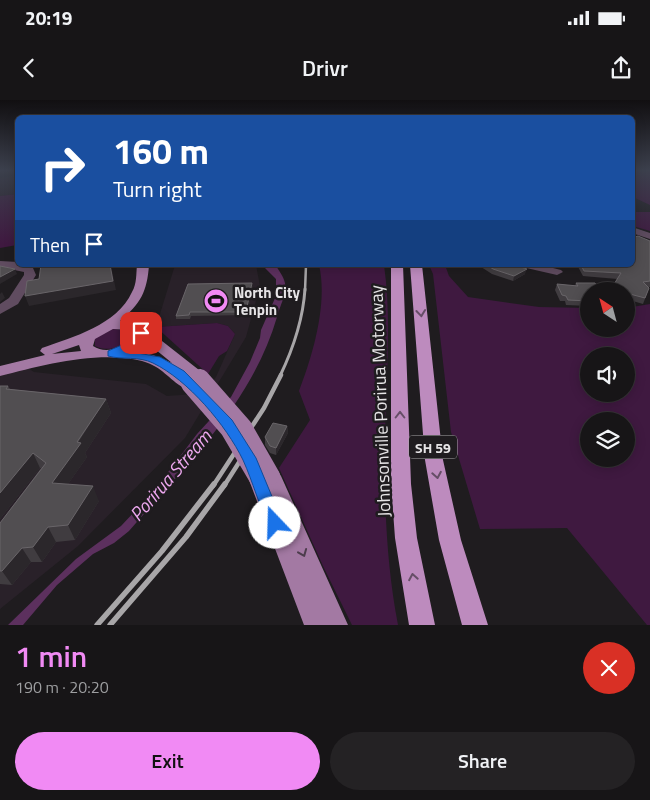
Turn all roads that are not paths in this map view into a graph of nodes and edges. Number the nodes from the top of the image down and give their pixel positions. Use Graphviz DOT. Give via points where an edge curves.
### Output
graph roads {
  1 [pos="635,231"];
  2 [pos="650,236"];
  3 [pos="15,257"];
  4 [pos="0,264"];
  5 [pos="15,266"];
  6 [pos="24,267"];
  7 [pos="143,267"];
  8 [pos="147,267"];
  9 [pos="397,267"];
  10 [pos="416,267"];
  11 [pos="535,267"];
  12 [pos="557,272"];
  13 [pos="0,310"];
  14 [pos="103,328"];
  15 [pos="136,328"];
  16 [pos="88,337"];
  17 [pos="105,354"];
  18 [pos="1,368"];
  19 [pos="195,381"];
  20 [pos="265,478"];
  21 [pos="317,625"];
  22 [pos="335,625"];
  23 [pos="422,625"];
  24 [pos="475,625"];
  1 -- 2 [label="street"];
  3 -- 4 [label="street"];
  4 -- 5 [label="street"];
  6 -- 13 [label="street" via="30,275 14,301"];
  7 -- 14 [label="main road" via="137,294"];
  8 -- 15 [label="main road" via="149,287 136,310"];
  23 -- 9 [label="highway, Johnsonville Porirua Motorway / SH 59, one-way" via="406,538 401,484"];
  10 -- 24 [label="highway, SH 59, one-way" via="434,460 450,540"];
  11 -- 12 [label="street"];
  14 -- 15 [label="main road" via="120,324"];
  14 -- 16 [label="main road"];
  15 -- 17 [label="main road" via="140,338 136,343"];
  15 -- 19 [label="main road"];
  16 -- 17 [label="main road" via="86,348"];
  16 -- 18 [label="main road"];
  17 -- 18 [label="main road" via="46,359"];
  17 -- 19 [label="main road" via="156,360"];
  19 -- 20 [label="main road, bridge"];
  20 -- 21 [label="main road"];
  20 -- 22 [label="main road, one-way"];
}
